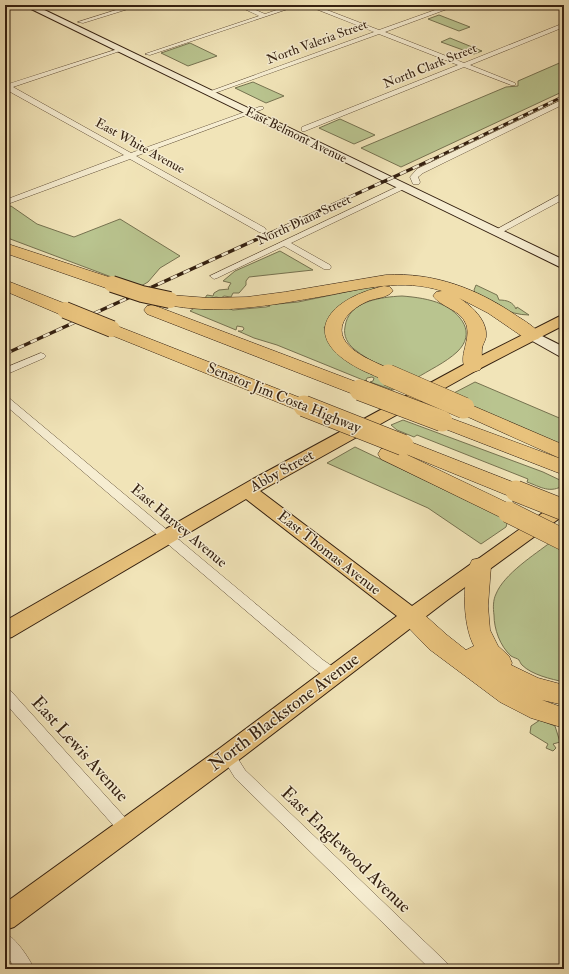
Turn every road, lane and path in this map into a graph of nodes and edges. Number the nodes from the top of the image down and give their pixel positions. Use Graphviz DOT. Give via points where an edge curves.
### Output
graph roads {
  1 [pos="27,5"];
  2 [pos="44,5"];
  3 [pos="138,5"];
  4 [pos="239,5"];
  5 [pos="297,5"];
  6 [pos="308,5"];
  7 [pos="455,5"];
  8 [pos="265,16"];
  9 [pos="81,22"];
  10 [pos="564,25"];
  11 [pos="379,33"];
  12 [pos="120,50"];
  13 [pos="148,54"];
  14 [pos="464,65"];
  15 [pos="513,84"];
  16 [pos="6,86"];
  17 [pos="222,89"];
  18 [pos="210,93"];
  19 [pos="563,103"];
  20 [pos="261,108"];
  21 [pos="249,112"];
  22 [pos="305,129"];
  23 [pos="130,156"];
  24 [pos="416,182"];
  25 [pos="404,187"];
  26 [pos="564,196"];
  27 [pos="447,197"];
  28 [pos="5,203"];
  29 [pos="501,229"];
  30 [pos="262,230"];
  31 [pos="284,243"];
  32 [pos="5,249"];
  33 [pos="564,253"];
  34 [pos="564,265"];
  35 [pos="327,267"];
  36 [pos="214,276"];
  37 [pos="5,285"];
  38 [pos="106,286"];
  39 [pos="438,294"];
  40 [pos="564,319"];
  41 [pos="532,335"];
  42 [pos="564,353"];
  43 [pos="41,356"];
  44 [pos="473,366"];
  45 [pos="5,372"];
  46 [pos="5,400"];
  47 [pos="395,450"];
  48 [pos="561,462"];
  49 [pos="247,490"];
  50 [pos="564,506"];
  51 [pos="564,510"];
  52 [pos="167,537"];
  53 [pos="564,540"];
  54 [pos="480,566"];
  55 [pos="411,616"];
  56 [pos="5,632"];
  57 [pos="334,675"];
  58 [pos="535,687"];
  59 [pos="5,694"];
  60 [pos="564,695"];
  61 [pos="564,718"];
  62 [pos="228,755"];
  63 [pos="126,829"];
  64 [pos="5,918"];
  65 [pos="5,941"];
  66 [pos="26,969"];
  67 [pos="441,969"];
  1 -- 12 [label="main road, East Belmont Avenue"];
  2 -- 9 [label="main road, East Belmont Avenue"];
  3 -- 9 [label="street"];
  4 -- 8 [label="street"];
  5 -- 8 [label="street"];
  6 -- 11 [label="street"];
  7 -- 11 [label="street, North Valeria Street"];
  8 -- 13 [label="street"];
  9 -- 13 [label="main road, East Belmont Avenue"];
  10 -- 14 [label="street, North Clark Street"];
  11 -- 14 [label="street"];
  11 -- 17 [label="street, North Valeria Street"];
  12 -- 16 [label="street"];
  12 -- 18 [label="main road, East Belmont Avenue"];
  13 -- 17 [label="main road, East Belmont Avenue"];
  14 -- 15 [label="street"];
  14 -- 22 [label="street, North Clark Street"];
  16 -- 23 [label="street, East White Avenue"];
  17 -- 18 [label="street, North Valeria Street"];
  17 -- 20 [label="main road, East Belmont Avenue"];
  18 -- 21 [label="main road, East Belmont Avenue"];
  19 -- 24 [label="street" via="420,171 414,177"];
  20 -- 21 [label="street"];
  20 -- 22 [label="main road, East Belmont Avenue"];
  21 -- 23 [label="street"];
  21 -- 25 [label="main road, East Belmont Avenue"];
  22 -- 24 [label="main road, East Belmont Avenue"];
  23 -- 28 [label="street"];
  23 -- 30 [label="street, East White Avenue"];
  24 -- 27 [label="main road, East Belmont Avenue"];
  25 -- 27 [label="main road" via="411,186 436,198"];
  25 -- 29 [label="main road, East Belmont Avenue"];
  25 -- 31 [label="street, North Diana Street"];
  26 -- 29 [label="street"];
  27 -- 29 [label="main road, East Belmont Avenue"];
  29 -- 33 [label="main road, East Belmont Avenue"];
  29 -- 34 [label="main road, East Belmont Avenue"];
  31 -- 35 [label="street"];
  31 -- 36 [label="street, North Diana Street"];
  32 -- 38 [label="highway"];
  37 -- 47 [label="highway, bridge" via="112,329 185,367 299,408"];
  38 -- 41 [label="highway, bridge" via="170,300 234,304 278,299 384,280 415,280 439,284 465,294 517,323"];
  38 -- 48 [label="highway, bridge" via="153,310 442,421"];
  39 -- 41 [label="highway"];
  39 -- 44 [label="highway" via="460,306 474,323 477,336 473,348"];
  39 -- 48 [label="highway, bridge" via="406,290 369,294 342,309 334,322 334,336 344,351 354,358 464,408"];
  40 -- 41 [label="main road, Abby Street"];
  41 -- 42 [label="main road"];
  41 -- 44 [label="main road, Abby Street"];
  43 -- 45 [label="street"];
  44 -- 49 [label="main road, Abby Street"];
  46 -- 52 [label="street, East Harvey Avenue"];
  47 -- 51 [label="highway, bridge"];
  47 -- 53 [label="highway, bridge"];
  49 -- 52 [label="main road, Abby Street"];
  49 -- 55 [label="main road, East Thomas Avenue"];
  50 -- 54 [label="main road, North Blackstone Avenue"];
  52 -- 56 [label="main road, Abby Street"];
  52 -- 57 [label="street, East Harvey Avenue"];
  54 -- 55 [label="main road, North Blackstone Avenue"];
  54 -- 58 [label="highway" via="476,613 480,637 494,658 515,676"];
  55 -- 57 [label="main road, North Blackstone Avenue"];
  55 -- 58 [label="highway" via="496,668"];
  55 -- 61 [label="highway" via="438,642 509,695 540,711"];
  57 -- 62 [label="main road, North Blackstone Avenue"];
  58 -- 60 [label="highway"];
  59 -- 63 [label="street, East Lewis Avenue"];
  62 -- 63 [label="main road, North Blackstone Avenue"];
  62 -- 67 [label="street, East Englewood Avenue" via="240,774"];
  63 -- 64 [label="main road, North Blackstone Avenue"];
  65 -- 66 [label="street"];
}
